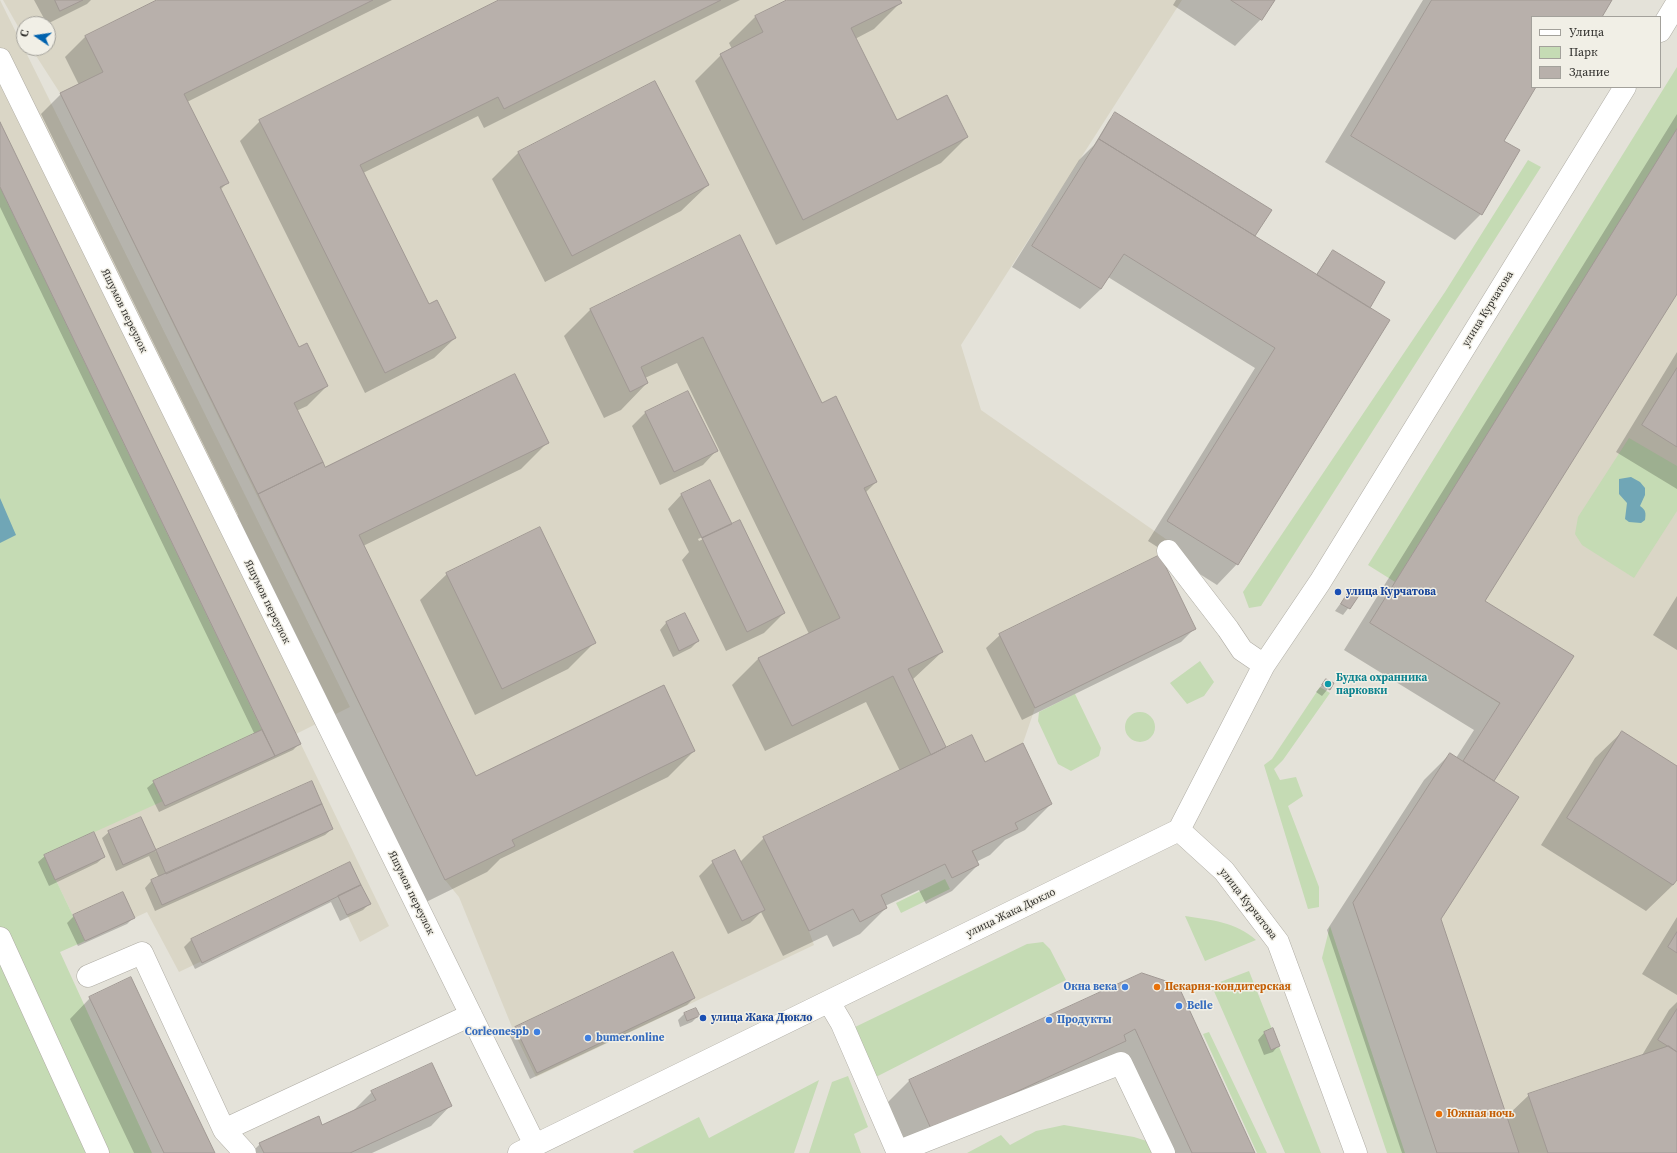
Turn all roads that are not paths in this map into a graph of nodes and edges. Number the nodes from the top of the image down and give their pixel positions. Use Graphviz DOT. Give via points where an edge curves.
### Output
graph roads {
  1 [pos="1677,3"];
  2 [pos="1661,29"];
  3 [pos="0,59"];
  4 [pos="1624,88"];
  5 [pos="1168,551"];
  6 [pos="1264,665"];
  7 [pos="1179,830"];
  8 [pos="0,938"];
  9 [pos="88,976"];
  10 [pos="829,1002"];
  11 [pos="471,1015"];
  12 [pos="224,1130"];
  13 [pos="527,1149"];
  14 [pos="98,1153"];
  15 [pos="245,1153"];
  16 [pos="898,1153"];
  17 [pos="1164,1153"];
  18 [pos="1356,1153"];
  1 -- 2 [label="street"];
  3 -- 11 [label="street, Яшумов переулок"];
  4 -- 6 [label="street, улица Курчатова" via="1320,582"];
  5 -- 6 [label="street" via="1242,650"];
  6 -- 7 [label="street, улица Курчатова"];
  7 -- 10 [label="street, улица Жака Дюкло"];
  7 -- 18 [label="street, улица Курчатова" via="1224,871 1278,942"];
  8 -- 14 [label="street"];
  9 -- 12 [label="street" via="142,953"];
  10 -- 13 [label="street, улица Жака Дюкло"];
  10 -- 16 [label="street" via="842,1024"];
  11 -- 12 [label="street"];
  11 -- 13 [label="street, Яшумов переулок"];
  12 -- 15 [label="street"];
  16 -- 17 [label="street" via="1121,1063"];
}
